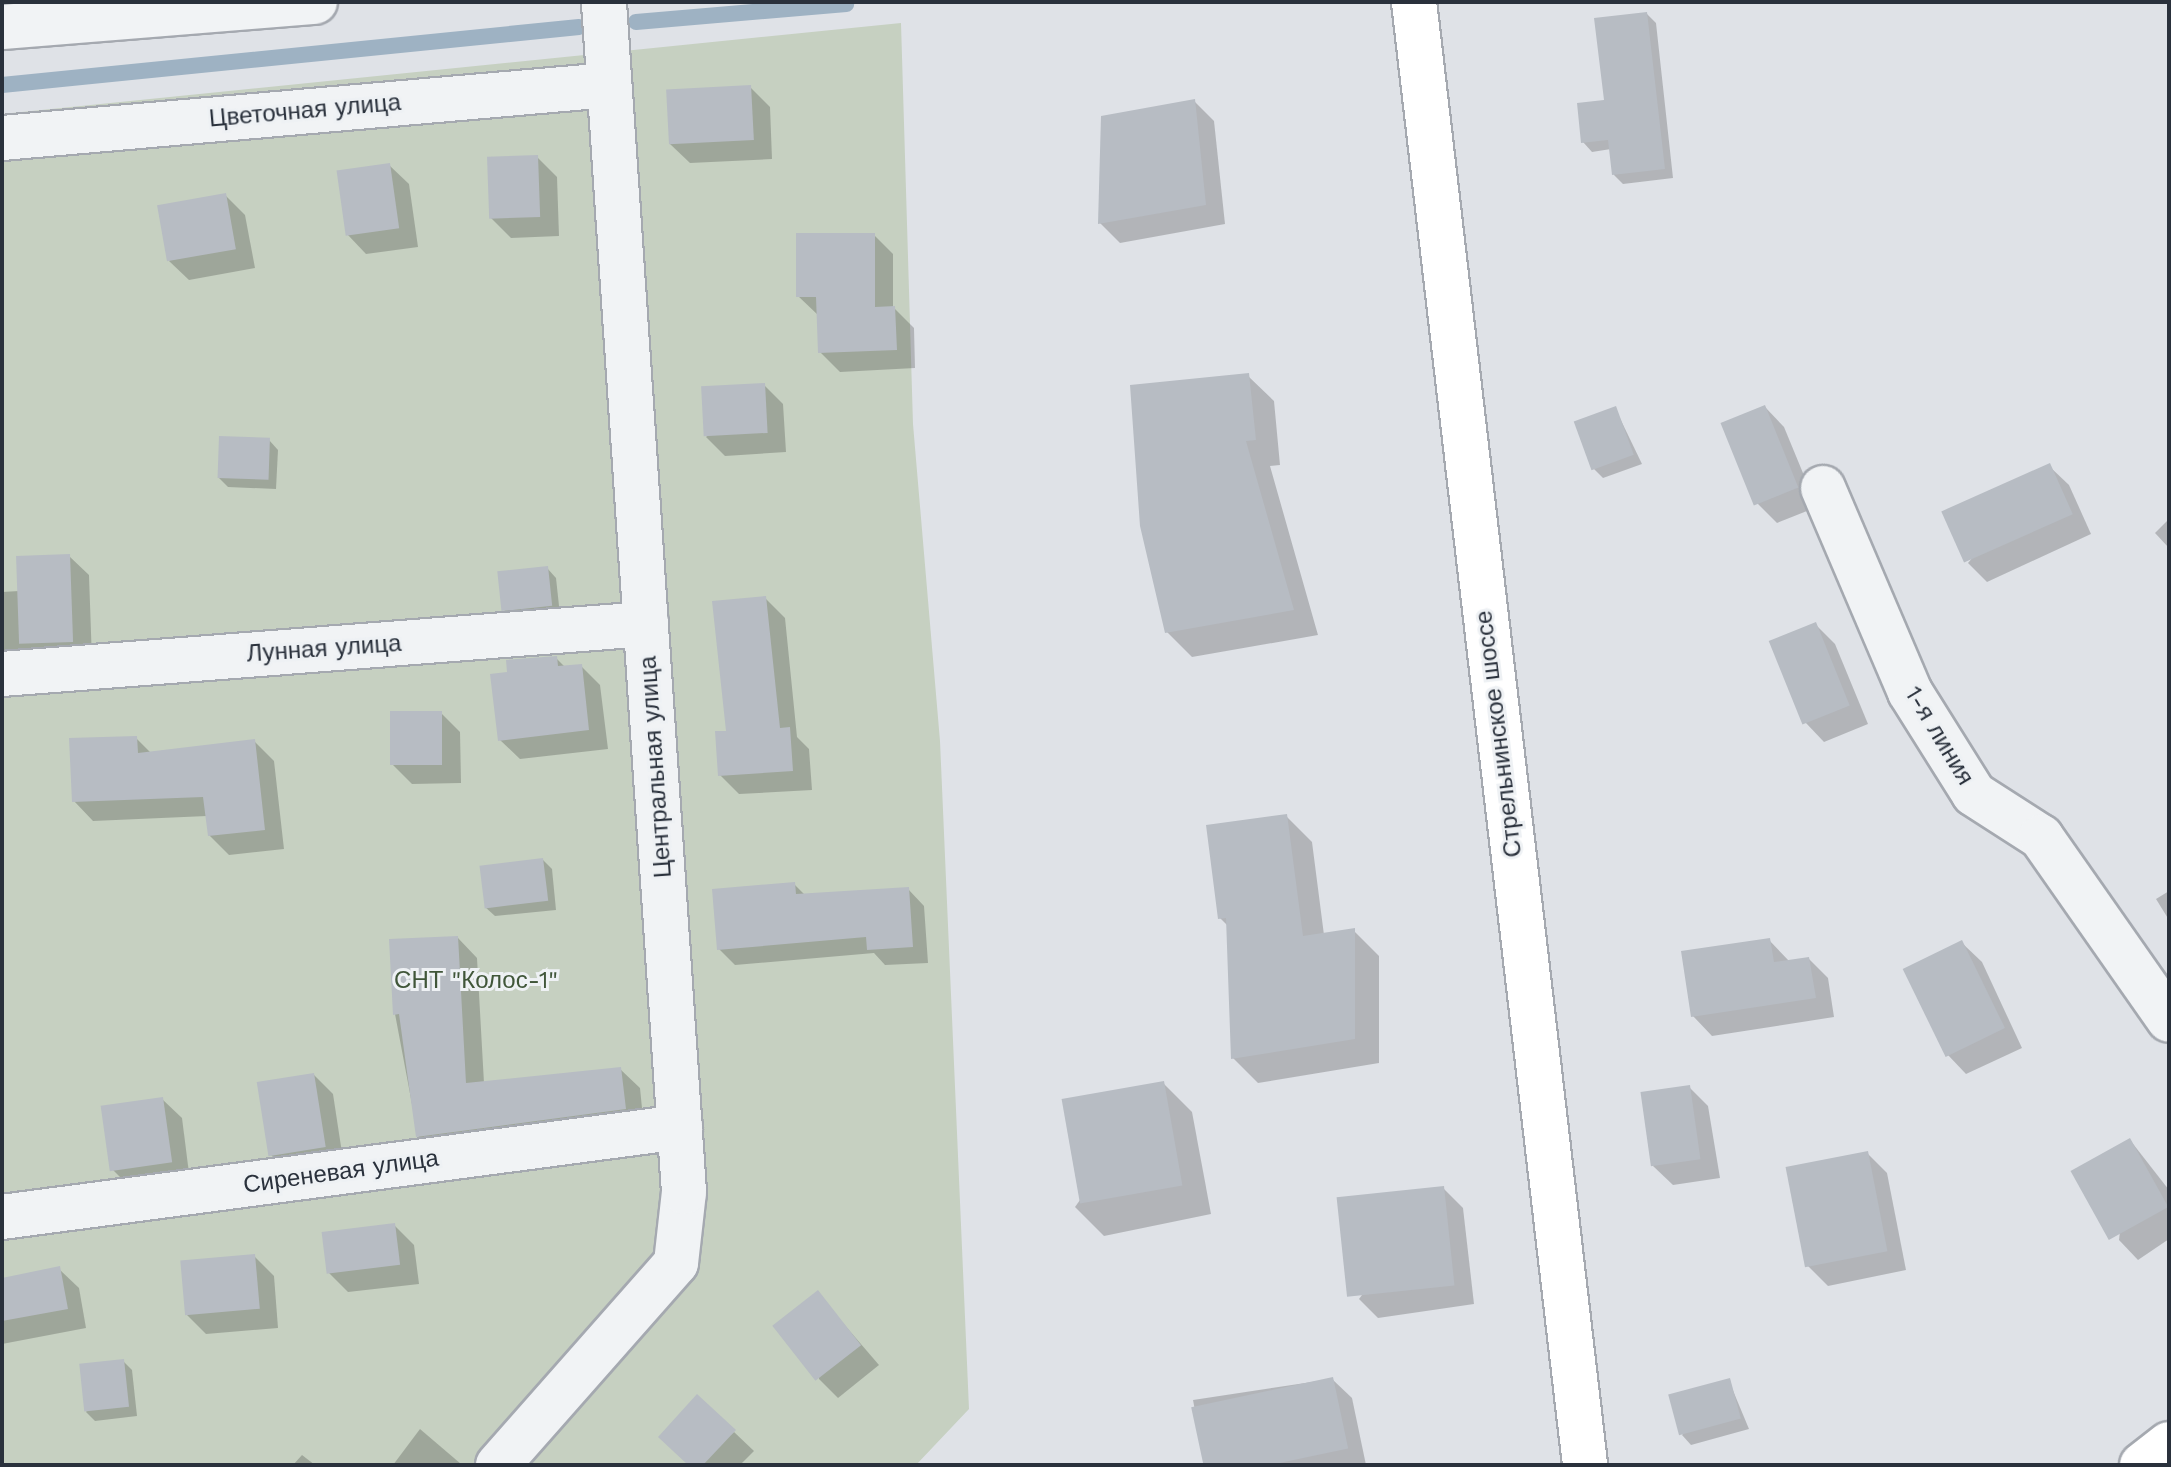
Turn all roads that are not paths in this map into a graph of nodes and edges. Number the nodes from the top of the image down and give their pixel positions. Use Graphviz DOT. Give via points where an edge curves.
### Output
graph roads {
  1 [pos="315,2"];
  2 [pos="604,2"];
  3 [pos="1414,2"];
  4 [pos="2,27"];
  5 [pos="609,85"];
  6 [pos="2,138"];
  7 [pos="1823,488"];
  8 [pos="646,624"];
  9 [pos="2,674"];
  10 [pos="2169,1020"];
  11 [pos="680,1127"];
  12 [pos="2,1217"];
  13 [pos="2169,1444"];
  14 [pos="498,1465"];
  15 [pos="1585,1465"];
  16 [pos="2142,1465"];
  1 -- 4 [label="street"];
  2 -- 5 [label="street, Центральная улица"];
  3 -- 15 [label="main road, Стрельнинское шоссе"];
  5 -- 6 [label="street, Цветочная улица"];
  5 -- 8 [label="street, Центральная улица"];
  7 -- 10 [label="street, 1-я линия" via="1910,692 1974,794 2041,837"];
  8 -- 9 [label="street, Лунная улица"];
  8 -- 11 [label="street, Центральная улица"];
  11 -- 12 [label="street, Сиреневая улица"];
  11 -- 14 [label="street, Центральная улица" via="684,1192 676,1263"];
  13 -- 16 [label="main road"];
}
